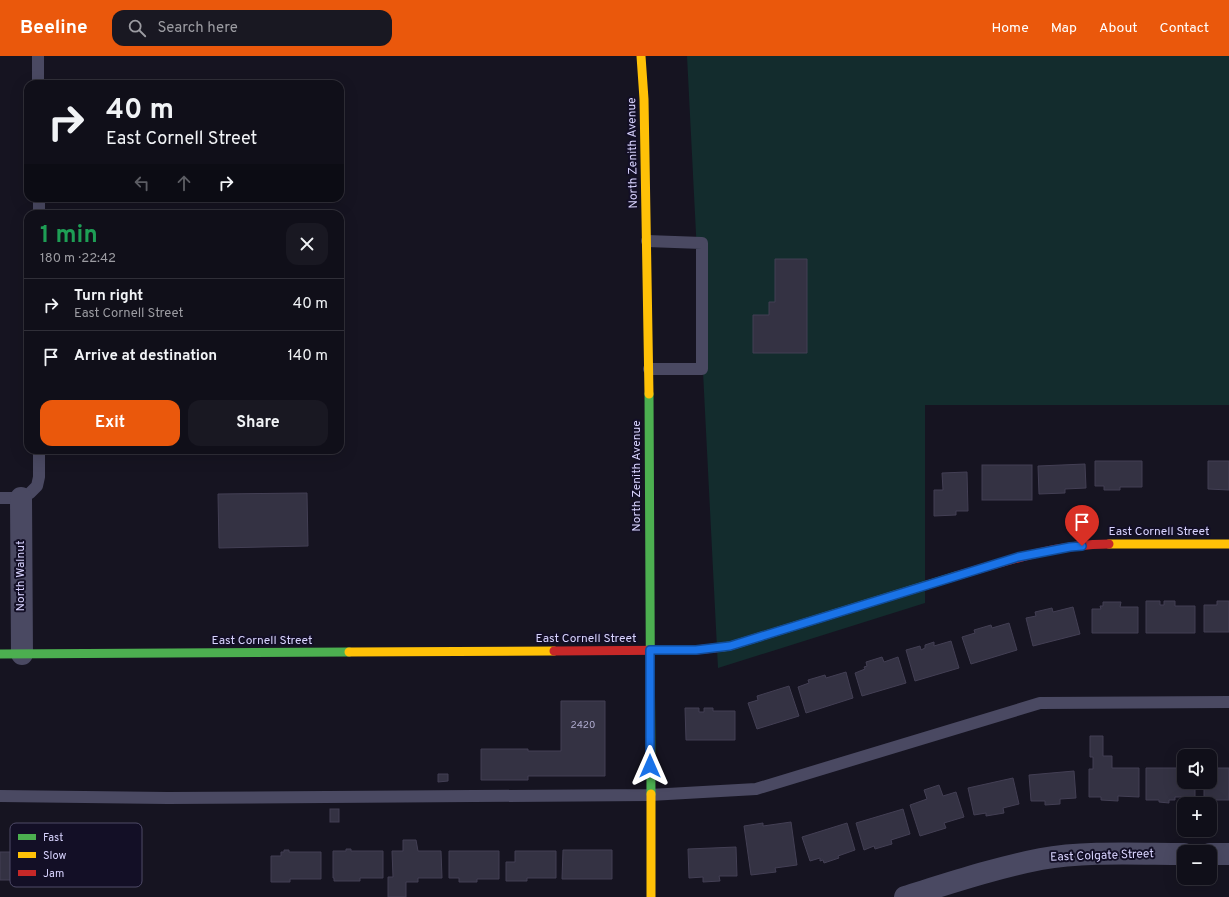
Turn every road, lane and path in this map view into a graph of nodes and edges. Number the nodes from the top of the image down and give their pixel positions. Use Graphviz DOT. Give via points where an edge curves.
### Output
graph roads {
  1 [pos="38,56"];
  2 [pos="641,56"];
  3 [pos="38,80"];
  4 [pos="647,241"];
  5 [pos="649,369"];
  6 [pos="39,454"];
  7 [pos="10,498"];
  8 [pos="1229,544"];
  9 [pos="650,650"];
  10 [pos="0,654"];
  11 [pos="22,654"];
  12 [pos="1229,702"];
  13 [pos="650,795"];
  14 [pos="0,796"];
  15 [pos="1177,854"];
  16 [pos="1217,854"];
  17 [pos="1229,854"];
  18 [pos="936,893"];
  19 [pos="651,897"];
  20 [pos="905,897"];
  1 -- 3 [label="lane"];
  2 -- 4 [label="street, North Zenith Avenue"];
  4 -- 5 [label="street, North Zenith Avenue"];
  4 -- 5 [label="lane" via="702,244 702,369"];
  5 -- 9 [label="street, North Zenith Avenue"];
  6 -- 7 [label="lane" via="37,486 30,493"];
  7 -- 11 [label="street, North Walnut"];
  8 -- 9 [label="street, East Cornell Street" via="1105,544 1070,547 1018,557 730,646 696,650"];
  9 -- 11 [label="street, East Cornell Street"];
  9 -- 13 [label="street, North Zenith Avenue"];
  10 -- 11 [label="street, East Cornell Street"];
  12 -- 13 [label="lane" via="1040,703 756,789"];
  13 -- 14 [label="lane" via="168,798"];
  13 -- 19 [label="street, North Zenith Avenue"];
  15 -- 18 [label="street, East Colgate Street" via="1084,855 1042,859 1008,866"];
  16 -- 17 [label="street"];
  18 -- 20 [label="street, East Colgate Street"];
}
